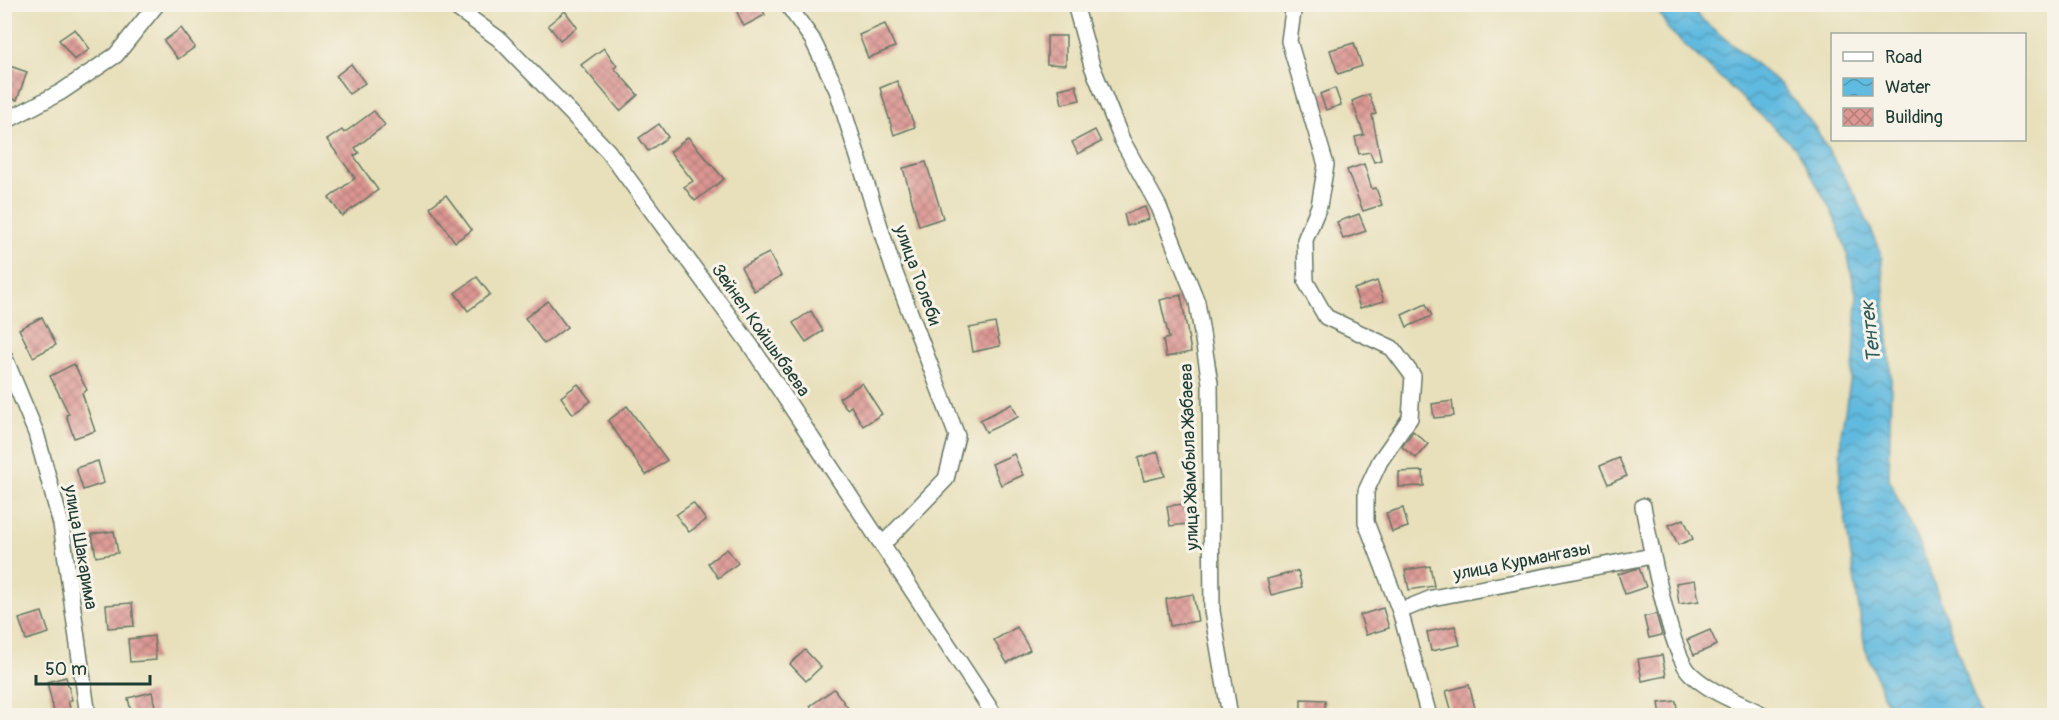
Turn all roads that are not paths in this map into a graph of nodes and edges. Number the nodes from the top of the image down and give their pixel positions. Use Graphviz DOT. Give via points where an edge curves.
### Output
graph roads {
  1 [pos="157,4"];
  2 [pos="451,4"];
  3 [pos="787,4"];
  4 [pos="1075,4"];
  5 [pos="1294,4"];
  6 [pos="4,122"];
  7 [pos="6,363"];
  8 [pos="1643,506"];
  9 [pos="882,545"];
  10 [pos="1652,556"];
  11 [pos="1400,610"];
  12 [pos="88,716"];
  13 [pos="995,716"];
  14 [pos="1230,716"];
  15 [pos="1429,716"];
  16 [pos="1766,716"];
  1 -- 6 [label="street" via="116,55 61,92"];
  2 -- 9 [label="street, Зейнеп Койшыбаева" via="499,39 608,151 751,346"];
  3 -- 9 [label="street, улица Толеби" via="812,39 837,90 893,268 957,436 946,479"];
  4 -- 14 [label="street, улица Жамбыла Жабаева" via="1092,66 1122,140 1159,207 1197,302 1210,383 1212,611"];
  5 -- 11 [label="street" via="1289,41 1326,165 1319,206 1305,240 1306,282 1326,316 1392,348 1413,376 1410,417 1380,461 1366,491 1366,522"];
  7 -- 12 [label="street, улица Шакарима" via="36,433 60,524"];
  8 -- 10 [label="street"];
  9 -- 13 [label="street, Зейнеп Койшыбаева"];
  10 -- 11 [label="street, улица Курмангазы" via="1432,598"];
  10 -- 16 [label="street" via="1677,649 1689,672"];
  11 -- 15 [label="street"];
}
